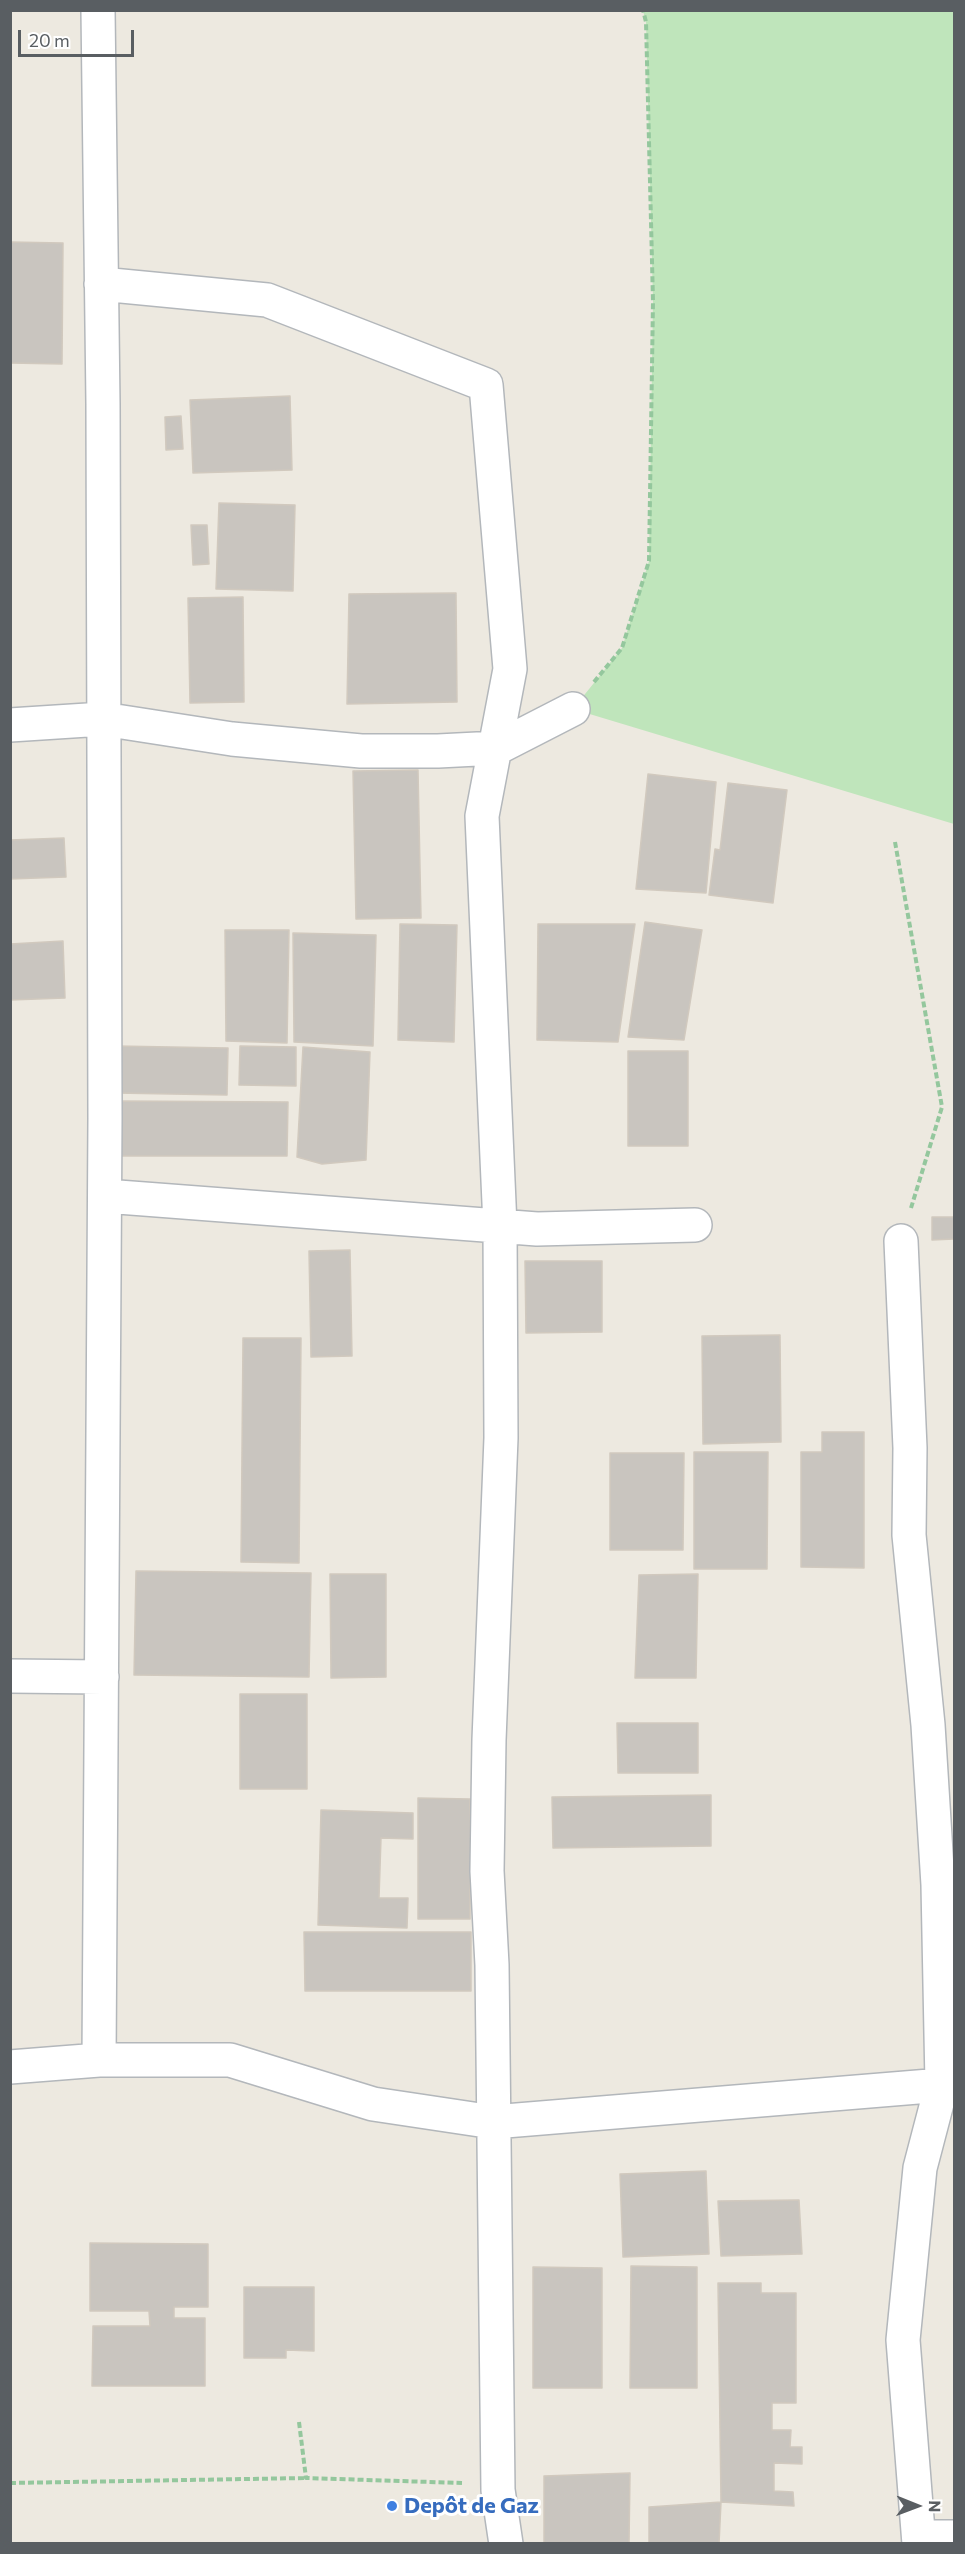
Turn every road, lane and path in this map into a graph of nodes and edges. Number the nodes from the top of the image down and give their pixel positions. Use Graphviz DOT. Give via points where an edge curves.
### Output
graph roads {
  1 [pos="98,10"];
  2 [pos="643,10"];
  3 [pos="101,284"];
  4 [pos="573,709"];
  5 [pos="103,719"];
  6 [pos="10,725"];
  7 [pos="497,748"];
  8 [pos="895,843"];
  9 [pos="105,1196"];
  10 [pos="695,1225"];
  11 [pos="500,1226"];
  12 [pos="901,1241"];
  13 [pos="10,1676"];
  14 [pos="102,1677"];
  15 [pos="941,1724"];
  16 [pos="99,2060"];
  17 [pos="10,2067"];
  18 [pos="948,2084"];
  19 [pos="493,2122"];
  20 [pos="299,2422"];
  21 [pos="306,2478"];
  22 [pos="10,2483"];
  23 [pos="498,2490"];
  24 [pos="954,2537"];
  25 [pos="919,2540"];
  26 [pos="506,2544"];
  1 -- 3 [label="street"];
  2 -- 4 [label="path" via="653,301 649,561 622,648"];
  3 -- 5 [label="street"];
  3 -- 7 [label="street" via="267,300 486,385 510,669"];
  4 -- 7 [label="street"];
  5 -- 6 [label="street"];
  5 -- 7 [label="street" via="232,739 361,751"];
  5 -- 9 [label="street"];
  7 -- 11 [label="street" via="482,816"];
  8 -- 12 [label="path" via="942,1107"];
  9 -- 11 [label="street"];
  9 -- 14 [label="street"];
  10 -- 11 [label="street" via="537,1229"];
  11 -- 19 [label="street" via="501,1438 487,1871"];
  12 -- 15 [label="street" via="910,1448 909,1535"];
  13 -- 14 [label="street"];
  14 -- 16 [label="street"];
  15 -- 18 [label="street" via="938,1885"];
  16 -- 17 [label="street"];
  16 -- 19 [label="street" via="230,2060 373,2104"];
  18 -- 19 [label="street"];
  18 -- 25 [label="street" via="920,2168 903,2340"];
  19 -- 23 [label="street"];
  20 -- 21 [label="path"];
  21 -- 22 [label="path"];
  21 -- 23 [label="path" via="478,2484"];
  23 -- 26 [label="street"];
  24 -- 25 [label="street"];
}
